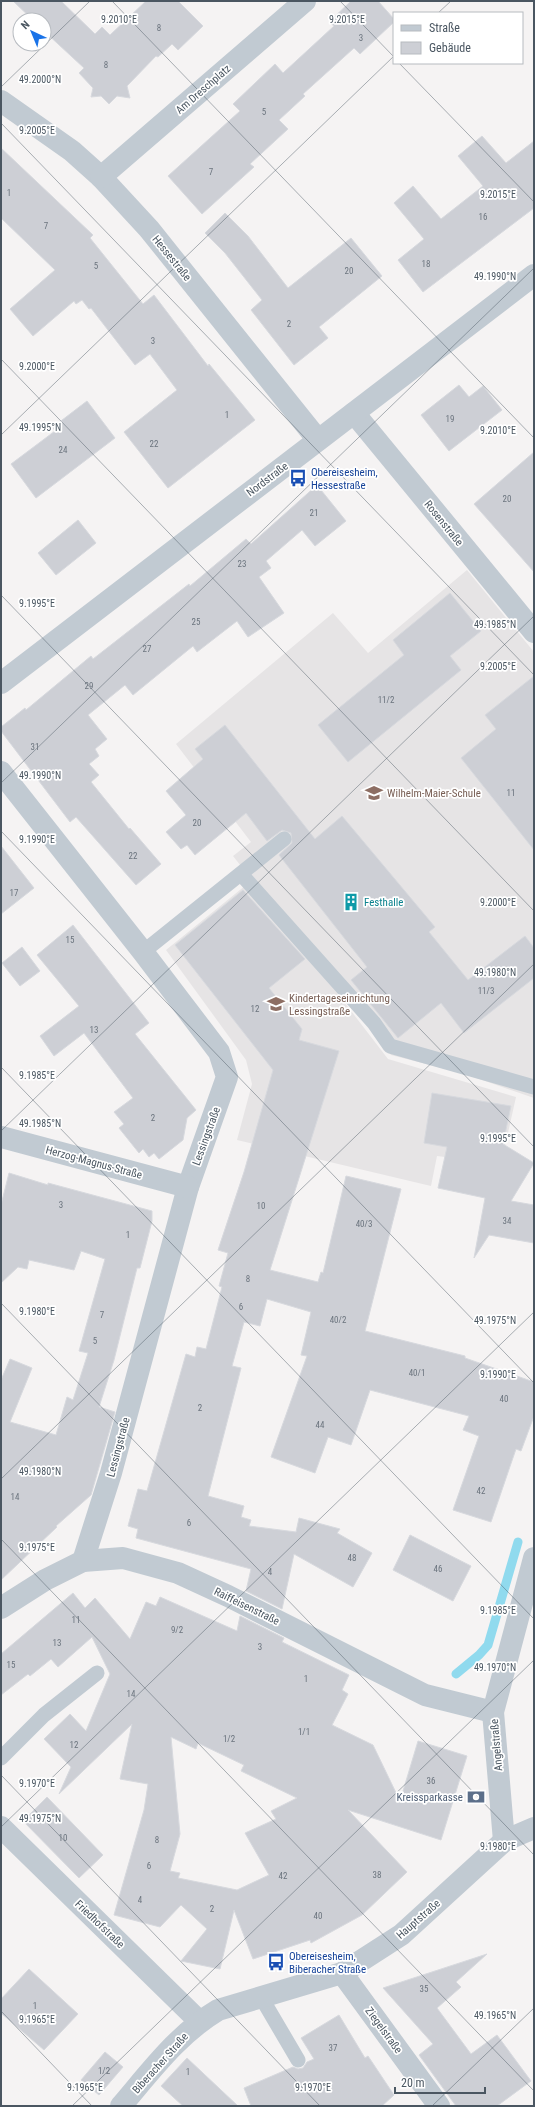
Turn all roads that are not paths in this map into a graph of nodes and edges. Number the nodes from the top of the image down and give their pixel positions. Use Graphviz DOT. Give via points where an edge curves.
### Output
graph roads {
  1 [pos="305,1"];
  2 [pos="1,101"];
  3 [pos="101,177"];
  4 [pos="534,275"];
  5 [pos="354,413"];
  6 [pos="318,440"];
  7 [pos="534,632"];
  8 [pos="1,683"];
  9 [pos="1,772"];
  10 [pos="284,838"];
  11 [pos="241,874"];
  12 [pos="143,952"];
  13 [pos="534,1087"];
  14 [pos="1,1137"];
  15 [pos="188,1188"];
  16 [pos="534,1558"];
  17 [pos="83,1561"];
  18 [pos="1,1608"];
  19 [pos="97,1673"];
  20 [pos="493,1712"];
  21 [pos="1,1758"];
  22 [pos="1,1827"];
  23 [pos="534,1828"];
  24 [pos="504,1841"];
  25 [pos="342,1974"];
  26 [pos="261,1997"];
  27 [pos="199,2021"];
  28 [pos="298,2060"];
  29 [pos="122,2106"];
  30 [pos="439,2106"];
  1 -- 3 [label="street, Am Dreschplatz"];
  2 -- 3 [label="street, Hessestraße" via="72,151"];
  3 -- 6 [label="street, Hessestraße" via="149,230"];
  4 -- 5 [label="street, Nordstraße"];
  5 -- 6 [label="street, Nordstraße"];
  5 -- 7 [label="street, Rosenstraße"];
  6 -- 8 [label="street, Nordstraße"];
  9 -- 12 [label="street, Lessingstraße"];
  10 -- 11 [label="lane"];
  11 -- 12 [label="lane"];
  11 -- 13 [label="lane" via="374,1024 390,1046"];
  12 -- 15 [label="street, Lessingstraße" via="219,1052 227,1077"];
  14 -- 15 [label="street, Herzog-Magnus-Straße"];
  15 -- 17 [label="street, Lessingstraße" via="111,1473"];
  16 -- 20 [label="street, Angelstraße"];
  17 -- 18 [label="street, Raiffeisenstraße" via="45,1580"];
  17 -- 20 [label="street, Raiffeisenstraße" via="123,1558 178,1573 425,1695"];
  19 -- 21 [label="lane" via="44,1715"];
  20 -- 24 [label="street, Angelstraße"];
  22 -- 27 [label="street, Friedhofstraße"];
  23 -- 24 [label="street, Hauptstraße"];
  24 -- 25 [label="street, Hauptstraße" via="401,1935"];
  25 -- 26 [label="street, Hauptstraße"];
  25 -- 30 [label="street, Ziegelstraße"];
  26 -- 27 [label="street, Hauptstraße" via="218,2010"];
  26 -- 28 [label="lane"];
  27 -- 29 [label="street, Biberacher Straße" via="174,2044"];
}
